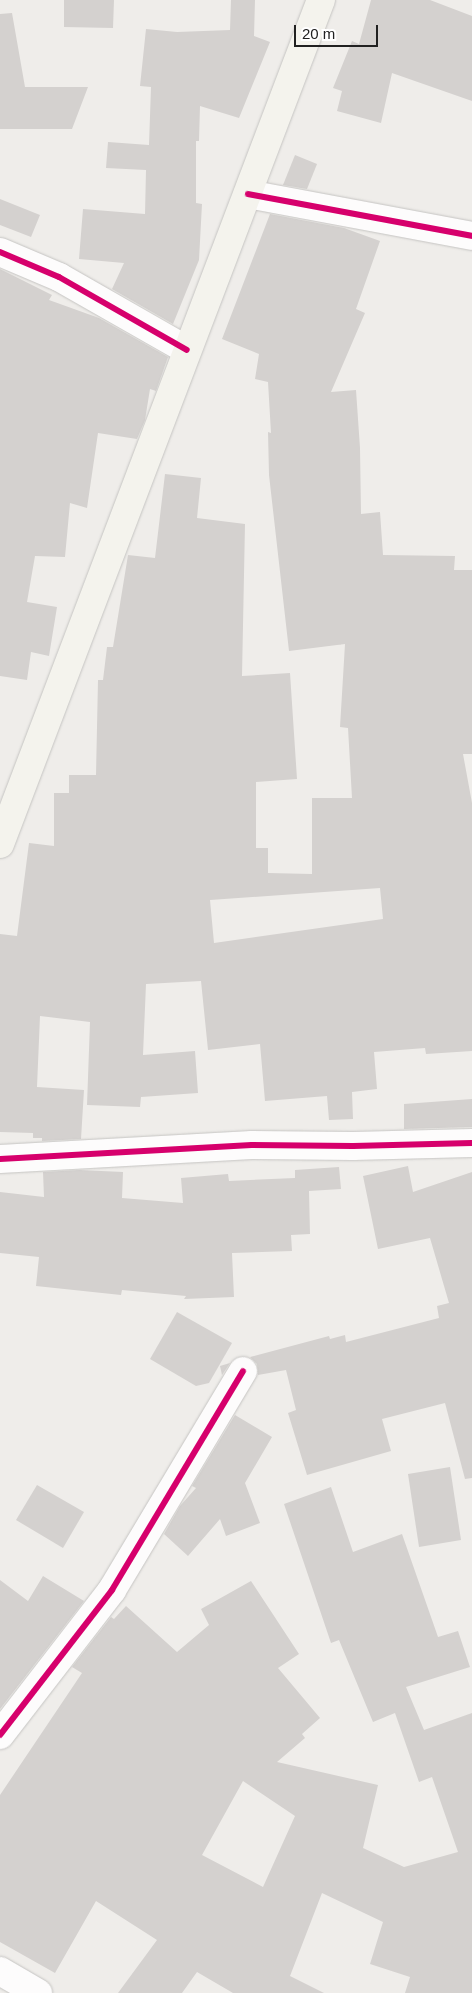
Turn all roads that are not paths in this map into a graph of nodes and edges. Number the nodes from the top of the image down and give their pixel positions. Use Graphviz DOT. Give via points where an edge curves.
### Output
graph roads {
  1 [pos="321,0"];
  2 [pos="248,194"];
  3 [pos="472,236"];
  4 [pos="0,252"];
  5 [pos="187,350"];
  6 [pos="0,844"];
  7 [pos="472,1143"];
  8 [pos="0,1159"];
  9 [pos="243,1371"];
  10 [pos="0,1735"];
  11 [pos="0,1971"];
  12 [pos="38,1993"];
  1 -- 2 [label="main road"];
  2 -- 3 [label="street"];
  2 -- 5 [label="main road"];
  4 -- 5 [label="street" via="59,277"];
  5 -- 6 [label="main road"];
  7 -- 8 [label="street" via="252,1145"];
  9 -- 10 [label="street" via="112,1590"];
  11 -- 12 [label="street"];
}
